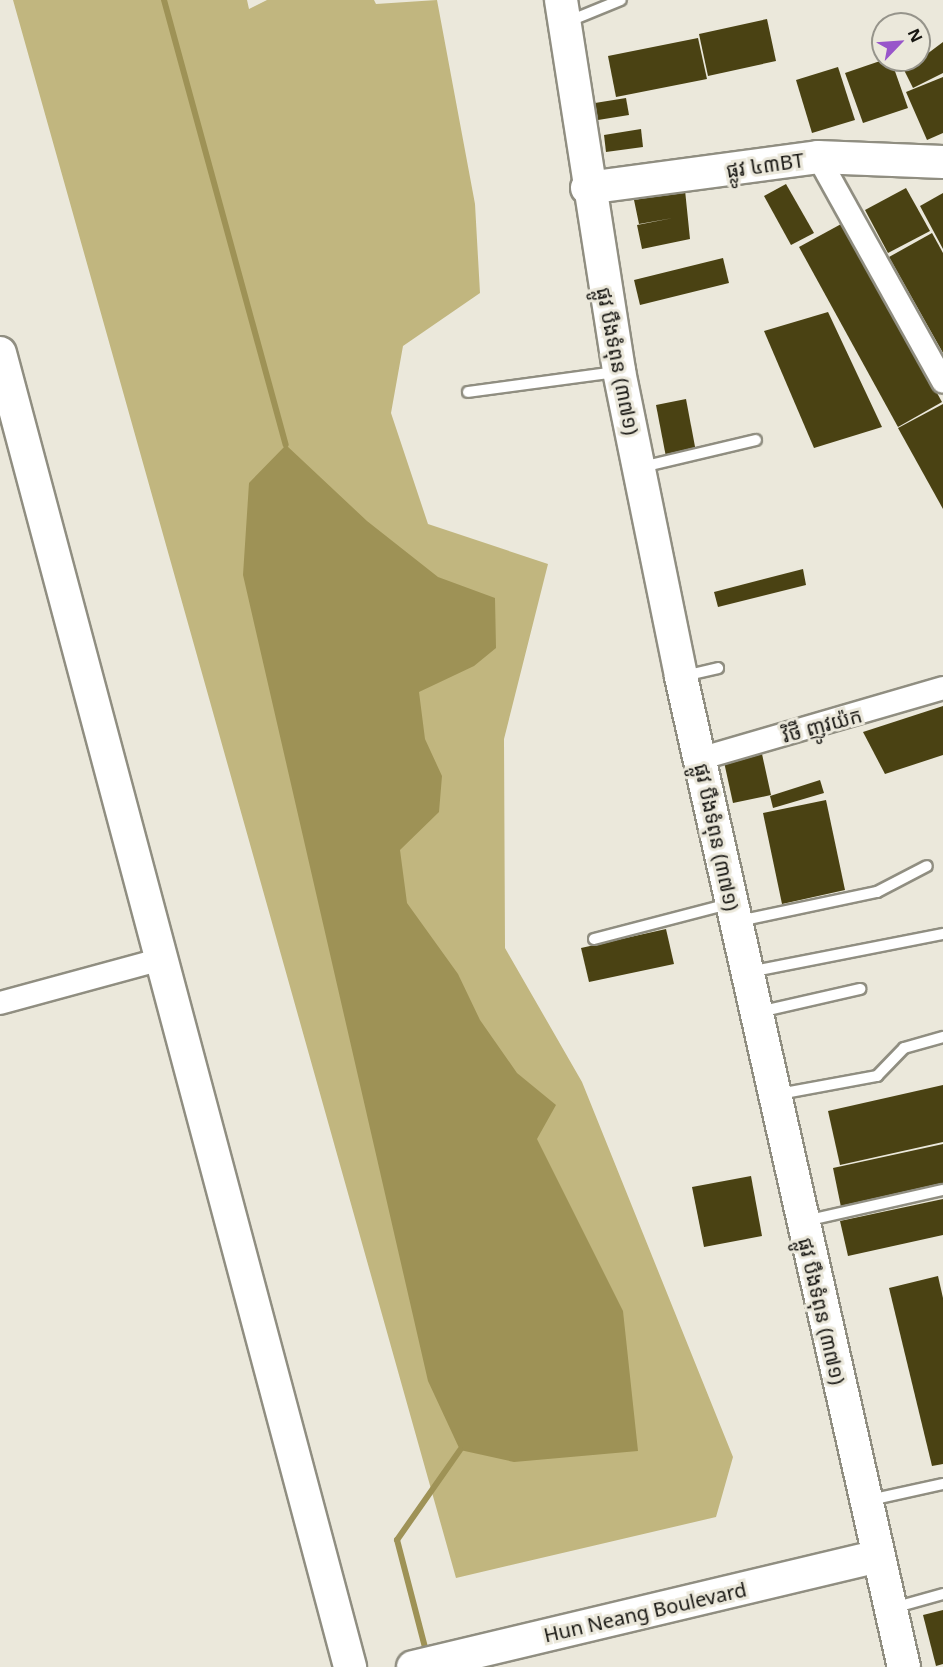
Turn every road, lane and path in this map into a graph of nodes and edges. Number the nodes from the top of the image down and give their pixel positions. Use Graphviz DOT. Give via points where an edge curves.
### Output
graph roads {
  1 [pos="621,0"];
  2 [pos="562,12"];
  3 [pos="818,157"];
  4 [pos="943,162"];
  5 [pos="587,188"];
  6 [pos="0,353"];
  7 [pos="619,371"];
  8 [pos="943,382"];
  9 [pos="468,392"];
  10 [pos="756,440"];
  11 [pos="638,468"];
  12 [pos="718,668"];
  13 [pos="681,677"];
  14 [pos="943,688"];
  15 [pos="699,759"];
  16 [pos="927,866"];
  17 [pos="733,912"];
  18 [pos="943,934"];
  19 [pos="594,939"];
  20 [pos="158,960"];
  21 [pos="747,973"];
  22 [pos="860,989"];
  23 [pos="0,1003"];
  24 [pos="756,1013"];
  25 [pos="943,1037"];
  26 [pos="774,1095"];
  27 [pos="943,1190"];
  28 [pos="802,1222"];
  29 [pos="943,1484"];
  30 [pos="864,1501"];
  31 [pos="878,1556"];
  32 [pos="943,1594"];
  33 [pos="890,1609"];
  34 [pos="350,1667"];
  35 [pos="413,1667"];
  36 [pos="904,1667"];
  1 -- 2 [label="lane"];
  2 -- 5 [label="main road, ផ្លូវ បឹងទំពុន (៣៧១)"];
  3 -- 4 [label="main road, ផ្លូវ ៤៣BT"];
  3 -- 5 [label="main road, ផ្លូវ ៤៣BT"];
  3 -- 8 [label="street"];
  5 -- 7 [label="main road, ផ្លូវ បឹងទំពុន (៣៧១)"];
  6 -- 20 [label="main road"];
  7 -- 9 [label="lane"];
  7 -- 11 [label="main road, ផ្លូវ បឹងទំពុន (៣៧១)"];
  10 -- 11 [label="lane"];
  11 -- 13 [label="main road, ផ្លូវ បឹងទំពុន (៣៧១)"];
  12 -- 13 [label="lane"];
  13 -- 15 [label="main road, ផ្លូវ បឹងទំពុន (៣៧១)"];
  14 -- 15 [label="street, វិថី ញូវយ៉ក"];
  15 -- 17 [label="main road, ផ្លូវ បឹងទំពុន (៣៧១)"];
  16 -- 17 [label="lane" via="877,892"];
  17 -- 19 [label="lane"];
  17 -- 21 [label="main road, ផ្លូវ បឹងទំពុន (៣៧១)"];
  18 -- 21 [label="lane"];
  20 -- 23 [label="street"];
  20 -- 34 [label="main road"];
  21 -- 24 [label="main road, ផ្លូវ បឹងទំពុន (៣៧១)"];
  22 -- 24 [label="lane"];
  24 -- 26 [label="main road, ផ្លូវ បឹងទំពុន (៣៧១)"];
  25 -- 26 [label="lane" via="904,1048 877,1076"];
  26 -- 28 [label="main road, ផ្លូវ បឹងទំពុន (៣៧១)"];
  27 -- 28 [label="lane"];
  28 -- 30 [label="main road, ផ្លូវ បឹងទំពុន (៣៧១)"];
  29 -- 30 [label="lane"];
  30 -- 31 [label="main road, ផ្លូវ បឹងទំពុន (៣៧១)"];
  31 -- 33 [label="main road, ផ្លូវ បឹងទំពុន (៣៧១)"];
  31 -- 35 [label="main road, Hun Neang Boulevard"];
  32 -- 33 [label="lane"];
  33 -- 36 [label="main road, ផ្លូវ បឹងទំពុន (៣៧១)"];
}
